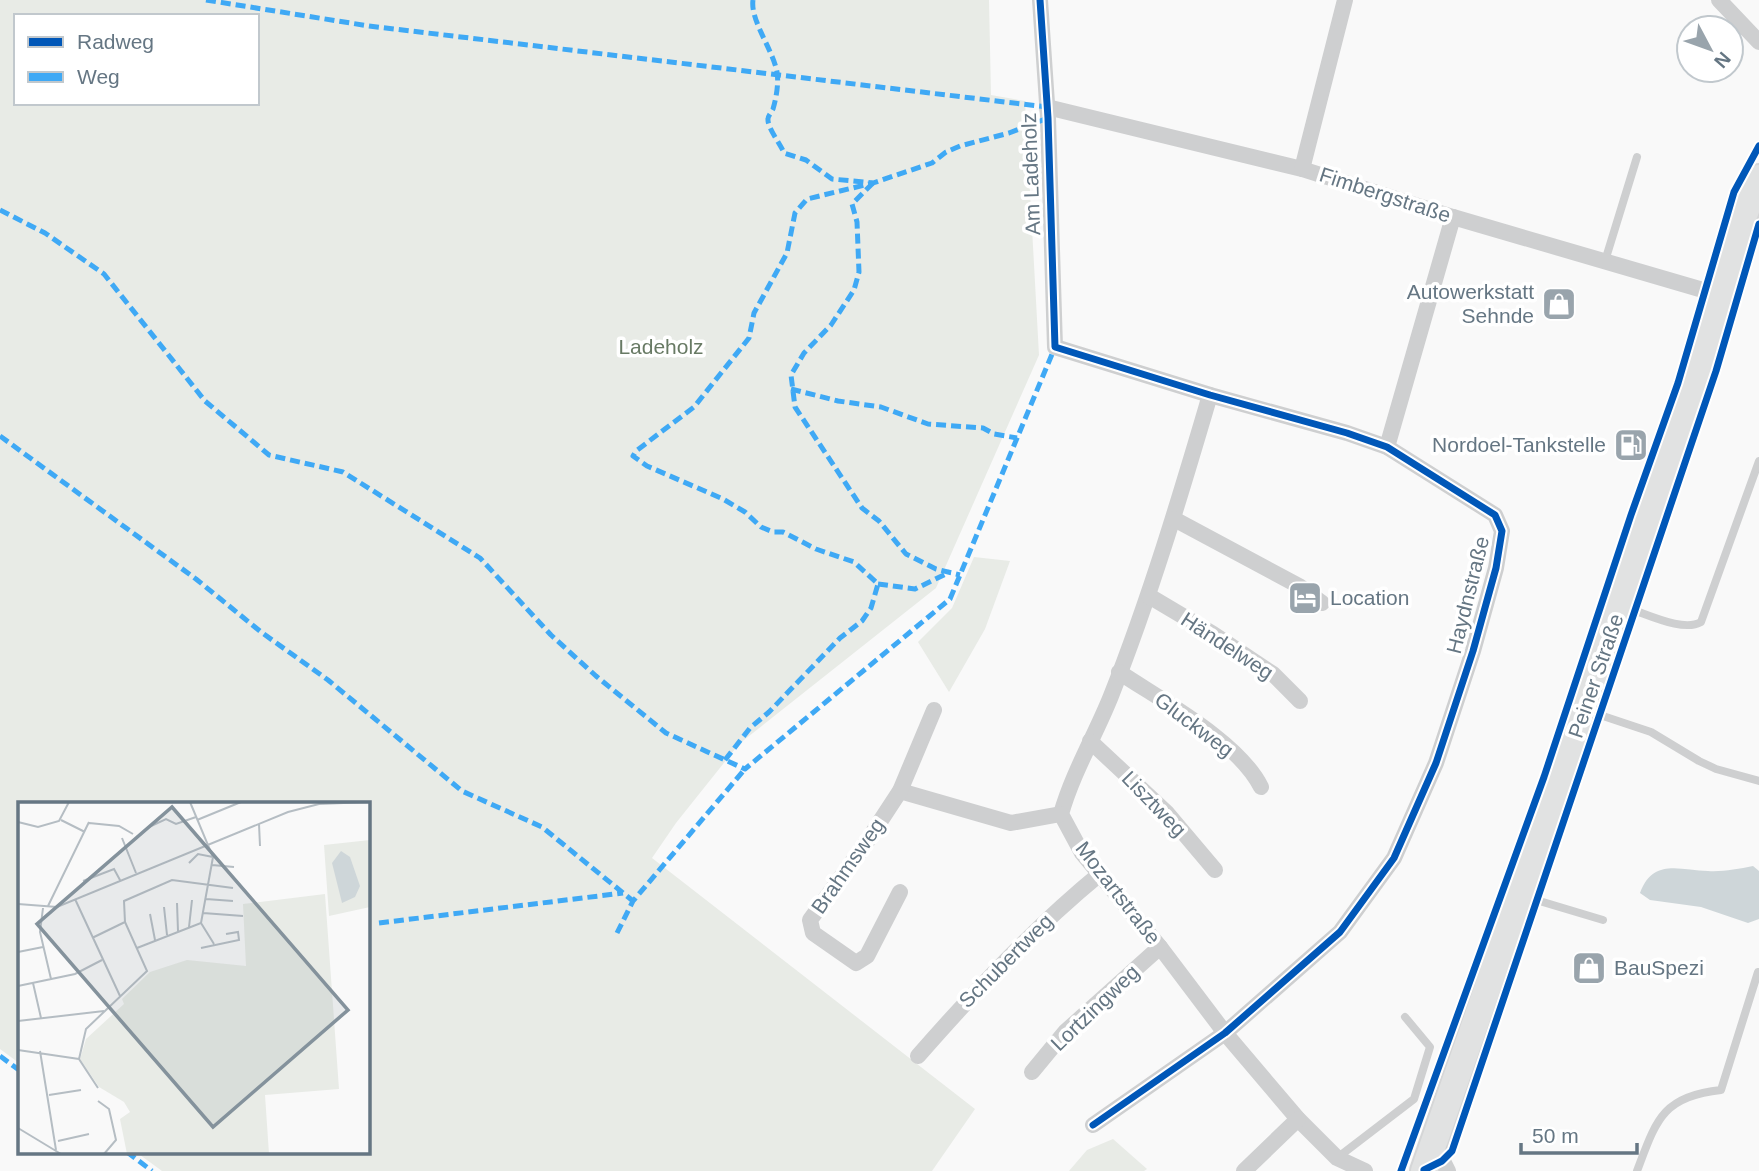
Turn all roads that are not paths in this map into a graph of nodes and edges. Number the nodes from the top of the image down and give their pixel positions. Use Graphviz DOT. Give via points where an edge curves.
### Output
graph roads {
  1 [pos="1040,0"];
  2 [pos="1345,0"];
  3 [pos="1718,0"];
  4 [pos="1759,42"];
  5 [pos="1046,107"];
  6 [pos="1637,157"];
  7 [pos="1302,169"];
  8 [pos="1759,178"];
  9 [pos="1453,218"];
  10 [pos="1605,262"];
  11 [pos="1720,295"];
  12 [pos="1055,347"];
  13 [pos="1210,395"];
  14 [pos="1387,447"];
  15 [pos="1759,461"];
  16 [pos="1174,519"];
  17 [pos="1149,596"];
  18 [pos="1322,603"];
  19 [pos="1620,606"];
  20 [pos="1119,672"];
  21 [pos="1300,701"];
  22 [pos="934,710"];
  23 [pos="1584,710"];
  24 [pos="1090,741"];
  25 [pos="1759,781"];
  26 [pos="1261,787"];
  27 [pos="900,791"];
  28 [pos="1061,814"];
  29 [pos="1215,870"];
  30 [pos="1101,873"];
  31 [pos="900,892"];
  32 [pos="1520,895"];
  33 [pos="1603,920"];
  34 [pos="1160,947"];
  35 [pos="1758,972"];
  36 [pos="1405,1017"];
  37 [pos="1225,1032"];
  38 [pos="918,1056"];
  39 [pos="1032,1072"];
  40 [pos="1298,1119"];
  41 [pos="1093,1125"];
  42 [pos="1437,1133"];
  43 [pos="1337,1158"];
  44 [pos="1244,1171"];
  45 [pos="1365,1171"];
  46 [pos="1424,1171"];
  47 [pos="1448,1171"];
  48 [pos="1637,1171"];
  1 -- 5 [label="street, Am Ladeholz"];
  2 -- 7 [label="street"];
  3 -- 4 [label="street"];
  5 -- 7 [label="street, Fimbergstraße"];
  5 -- 12 [label="street, Am Ladeholz"];
  6 -- 10 [label="lane"];
  7 -- 9 [label="street, Fimbergstraße"];
  8 -- 11 [label="main road, Peiner Straße"];
  9 -- 10 [label="street, Fimbergstraße"];
  9 -- 14 [label="street"];
  10 -- 11 [label="street, Fimbergstraße"];
  11 -- 19 [label="main road, Peiner Straße"];
  12 -- 13 [label="street, Haydnstraße"];
  13 -- 14 [label="street, Haydnstraße"];
  13 -- 16 [label="street"];
  14 -- 37 [label="street, Haydnstraße" via="1496,515 1502,531 1496,568 1436,763 1394,858 1340,933"];
  15 -- 19 [label="lane" via="1700,622 1681,625"];
  16 -- 17 [label="street"];
  16 -- 18 [label="street"];
  17 -- 20 [label="street"];
  17 -- 21 [label="street, Händelweg" via="1273,674"];
  19 -- 23 [label="main road, Peiner Straße"];
  20 -- 24 [label="street"];
  20 -- 26 [label="street, Gluckweg" via="1208,731 1253,771"];
  22 -- 27 [label="street, Brahmsweg"];
  23 -- 25 [label="lane" via="1651,732 1708,765"];
  23 -- 32 [label="main road, Peiner Straße"];
  24 -- 28 [label="street"];
  24 -- 29 [label="street, Lisztweg" via="1166,812"];
  27 -- 28 [label="street" via="1011,823"];
  27 -- 31 [label="street, Brahmsweg" via="810,920 813,933 856,963 867,956"];
  28 -- 30 [label="street, Mozartstraße" via="1082,853"];
  30 -- 34 [label="street, Mozartstraße"];
  30 -- 38 [label="street, Schubertweg" via="972,994"];
  32 -- 33 [label="lane"];
  32 -- 42 [label="main road, Peiner Straße"];
  34 -- 37 [label="street, Mozartstraße"];
  34 -- 39 [label="street, Lortzingweg" via="1065,1032"];
  35 -- 48 [label="lane" via="1721,1090 1681,1098 1655,1122"];
  36 -- 43 [label="lane" via="1430,1047 1414,1099"];
  37 -- 40 [label="street, Mozartstraße"];
  37 -- 41 [label="street, Haydnstraße"];
  40 -- 43 [label="street, Mozartstraße"];
  40 -- 44 [label="street"];
  42 -- 46 [label="main road, Peiner Straße"];
  42 -- 47 [label="street"];
  43 -- 45 [label="street, Mozartstraße"];
}
